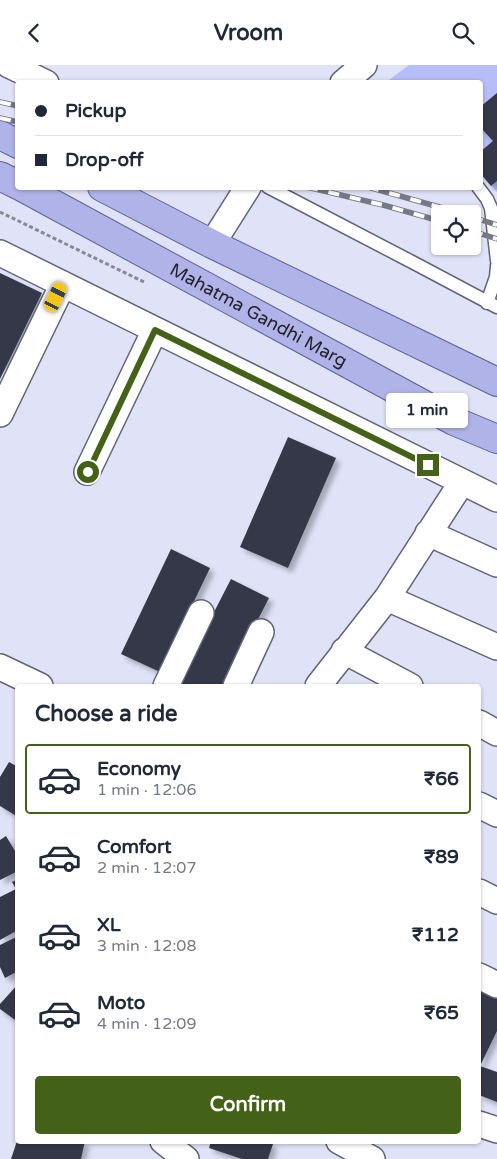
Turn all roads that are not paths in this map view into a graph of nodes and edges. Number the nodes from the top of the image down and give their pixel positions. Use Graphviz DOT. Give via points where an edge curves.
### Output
graph roads {
  1 [pos="9,65"];
  2 [pos="364,65"];
  3 [pos="40,80"];
  4 [pos="346,80"];
  5 [pos="0,135"];
  6 [pos="15,142"];
  7 [pos="0,176"];
  8 [pos="15,184"];
  9 [pos="28,190"];
  10 [pos="108,190"];
  11 [pos="246,190"];
  12 [pos="274,190"];
  13 [pos="480,190"];
  14 [pos="212,243"];
  15 [pos="0,253"];
  16 [pos="497,261"];
  17 [pos="497,266"];
  18 [pos="63,284"];
  19 [pos="492,305"];
  20 [pos="155,330"];
  21 [pos="497,382"];
  22 [pos="0,414"];
  23 [pos="497,439"];
  24 [pos="88,472"];
  25 [pos="462,482"];
  26 [pos="497,499"];
  27 [pos="428,533"];
  28 [pos="497,564"];
  29 [pos="387,598"];
  30 [pos="201,613"];
  31 [pos="261,632"];
  32 [pos="497,647"];
  33 [pos="344,651"];
  34 [pos="0,667"];
  35 [pos="36,684"];
  36 [pos="167,684"];
  37 [pos="237,684"];
  38 [pos="319,684"];
  39 [pos="406,684"];
  40 [pos="481,724"];
  41 [pos="497,733"];
  42 [pos="481,806"];
  43 [pos="497,815"];
  44 [pos="481,893"];
  45 [pos="497,901"];
  46 [pos="481,977"];
  47 [pos="497,985"];
  48 [pos="481,1124"];
  49 [pos="497,1129"];
  50 [pos="167,1144"];
  51 [pos="344,1144"];
  52 [pos="186,1159"];
  53 [pos="372,1159"];
  1 -- 3 [label="street"];
  2 -- 4 [label="street"];
  5 -- 6 [label="main road"];
  7 -- 8 [label="main road"];
  9 -- 23 [label="main road, Mahatma Gandhi Marg" via="454,421"];
  10 -- 14 [label="main road"];
  11 -- 14 [label="street"];
  12 -- 19 [label="lane"];
  13 -- 16 [label="lane" via="491,208"];
  14 -- 21 [label="main road"];
  15 -- 18 [label="street"];
  17 -- 19 [label="lane"];
  18 -- 20 [label="street"];
  18 -- 22 [label="street"];
  20 -- 24 [label="street"];
  20 -- 25 [label="street"];
  25 -- 26 [label="street"];
  25 -- 27 [label="street"];
  27 -- 28 [label="street"];
  27 -- 29 [label="street"];
  29 -- 32 [label="street"];
  29 -- 33 [label="street"];
  30 -- 36 [label="street"];
  31 -- 37 [label="street"];
  33 -- 38 [label="street"];
  33 -- 39 [label="street"];
  34 -- 35 [label="street"];
  40 -- 41 [label="street"];
  42 -- 43 [label="street"];
  44 -- 45 [label="street"];
  46 -- 47 [label="street"];
  48 -- 49 [label="street"];
  50 -- 52 [label="street"];
  51 -- 53 [label="street"];
}
